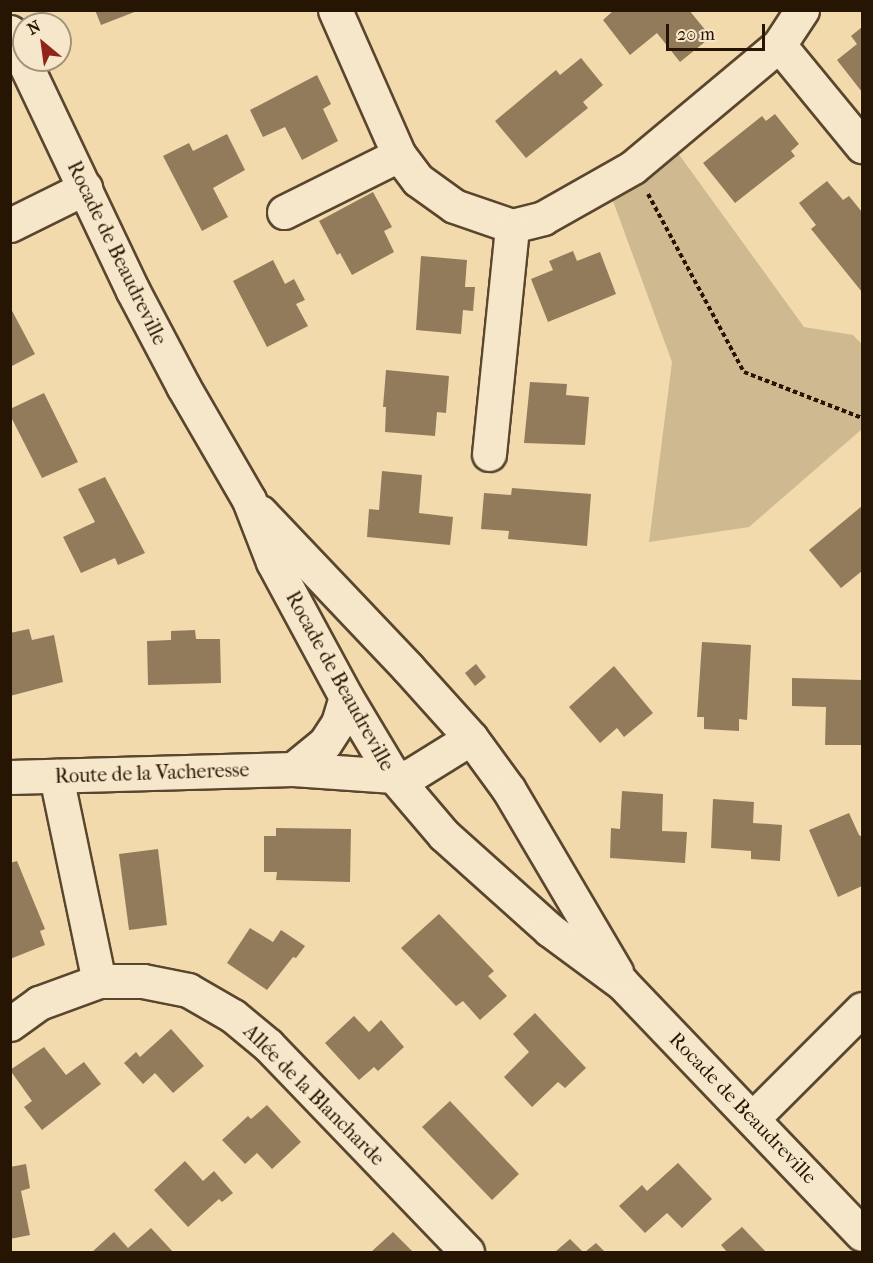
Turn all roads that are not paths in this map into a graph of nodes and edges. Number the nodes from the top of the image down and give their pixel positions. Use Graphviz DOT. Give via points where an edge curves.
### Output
graph roads {
  1 [pos="335,10"];
  2 [pos="802,10"];
  3 [pos="10,32"];
  4 [pos="780,45"];
  5 [pos="862,146"];
  6 [pos="399,155"];
  7 [pos="85,188"];
  8 [pos="284,212"];
  9 [pos="10,225"];
  10 [pos="512,225"];
  11 [pos="489,454"];
  12 [pos="249,500"];
  13 [pos="346,697"];
  14 [pos="471,738"];
  15 [pos="293,769"];
  16 [pos="392,774"];
  17 [pos="57,776"];
  18 [pos="10,777"];
  19 [pos="99,981"];
  20 [pos="622,982"];
  21 [pos="862,1009"];
  22 [pos="10,1024"];
  23 [pos="753,1118"];
  24 [pos="862,1234"];
  25 [pos="467,1252"];
  1 -- 6 [label="street"];
  2 -- 4 [label="street"];
  3 -- 7 [label="street, Rocade de Beaudreville"];
  4 -- 5 [label="street"];
  4 -- 10 [label="street" via="633,167 543,218"];
  6 -- 8 [label="street"];
  6 -- 10 [label="street" via="418,180 454,206"];
  7 -- 9 [label="street"];
  7 -- 12 [label="street, Rocade de Beaudreville" via="183,386"];
  10 -- 11 [label="street"];
  12 -- 13 [label="street, Rocade de Beaudreville" via="273,562"];
  12 -- 14 [label="street, Rocade de Beaudreville"];
  13 -- 15 [label="street" via="338,723 325,743"];
  13 -- 16 [label="street, Rocade de Beaudreville"];
  14 -- 16 [label="street, Route de la Vacheresse" via="408,777"];
  14 -- 20 [label="street, Rocade de Beaudreville" via="509,790"];
  15 -- 16 [label="street, Route de la Vacheresse"];
  15 -- 17 [label="street, Route de la Vacheresse"];
  16 -- 20 [label="street, Rocade de Beaudreville" via="444,835 550,930"];
  17 -- 18 [label="street, Route de la Vacheresse"];
  17 -- 19 [label="street"];
  19 -- 22 [label="street, Allée de la Blancharde" via="39,1003"];
  19 -- 25 [label="street, Allée de la Blancharde" via="143,981 188,990 234,1016 276,1054"];
  20 -- 23 [label="street, Rocade de Beaudreville"];
  21 -- 23 [label="street"];
  23 -- 24 [label="street, Rocade de Beaudreville"];
}
